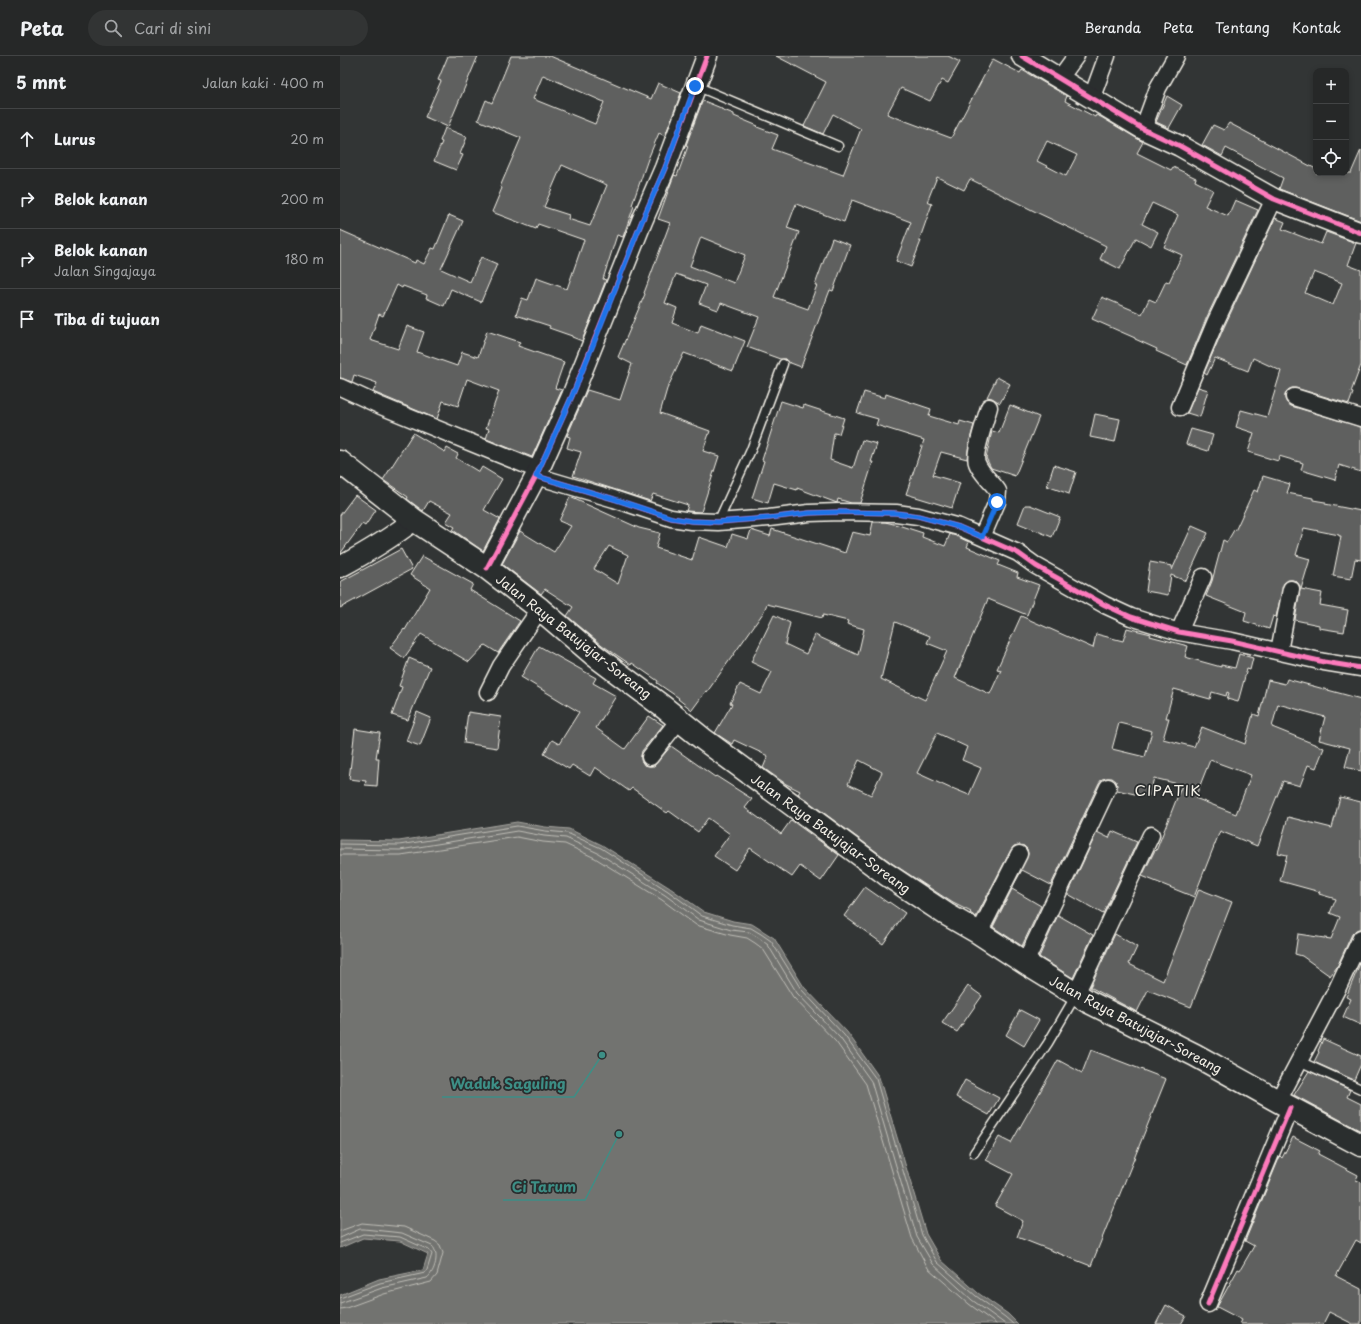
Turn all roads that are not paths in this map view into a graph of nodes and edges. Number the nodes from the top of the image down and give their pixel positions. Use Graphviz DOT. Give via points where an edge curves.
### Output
graph roads {
  1 [pos="707,56"];
  2 [pos="1022,56"];
  3 [pos="1076,56"];
  4 [pos="1107,56"];
  5 [pos="1176,56"];
  6 [pos="1060,78"];
  7 [pos="695,86"];
  8 [pos="1092,97"];
  9 [pos="1143,129"];
  10 [pos="838,146"];
  11 [pos="1274,199"];
  12 [pos="1361,233"];
  13 [pos="783,364"];
  14 [pos="340,387"];
  15 [pos="1294,397"];
  16 [pos="1180,407"];
  17 [pos="989,408"];
  18 [pos="1361,418"];
  19 [pos="340,462"];
  20 [pos="537,473"];
  21 [pos="414,520"];
  22 [pos="718,522"];
  23 [pos="985,530"];
  24 [pos="340,567"];
  25 [pos="487,568"];
  26 [pos="1203,577"];
  27 [pos="1291,589"];
  28 [pos="540,609"];
  29 [pos="1179,632"];
  30 [pos="1279,651"];
  31 [pos="1361,668"];
  32 [pos="488,692"];
  33 [pos="679,720"];
  34 [pos="650,757"];
  35 [pos="1108,787"];
  36 [pos="1151,835"];
  37 [pos="1019,854"];
  38 [pos="979,934"];
  39 [pos="1361,938"];
  40 [pos="1025,963"];
  41 [pos="1076,994"];
  42 [pos="1299,1061"];
  43 [pos="1361,1088"];
  44 [pos="1284,1105"];
  45 [pos="1361,1145"];
  46 [pos="974,1153"];
  47 [pos="1208,1304"];
  1 -- 7 [label="street"];
  2 -- 6 [label="street"];
  3 -- 6 [label="street"];
  4 -- 8 [label="street"];
  5 -- 9 [label="street" via="1158,88"];
  6 -- 8 [label="street"];
  7 -- 10 [label="lane"];
  7 -- 20 [label="street" via="665,168 590,352"];
  8 -- 9 [label="street"];
  9 -- 11 [label="street" via="1180,146"];
  11 -- 12 [label="street"];
  11 -- 16 [label="street" via="1215,323"];
  13 -- 22 [label="lane" via="751,450"];
  14 -- 20 [label="street"];
  15 -- 18 [label="street"];
  17 -- 23 [label="street" via="976,462 998,491 997,502"];
  19 -- 21 [label="highway, Jalan Raya Batujajar-Soreang"];
  20 -- 22 [label="street" via="672,518"];
  20 -- 25 [label="street"];
  21 -- 24 [label="street" via="389,539"];
  21 -- 25 [label="highway, Jalan Raya Batujajar-Soreang"];
  22 -- 23 [label="street" via="817,513 896,513"];
  23 -- 29 [label="street" via="1036,566 1105,605 1131,617"];
  25 -- 28 [label="highway, Jalan Raya Batujajar-Soreang"];
  26 -- 29 [label="street"];
  27 -- 30 [label="street"];
  28 -- 32 [label="street" via="501,666"];
  28 -- 33 [label="highway, Jalan Raya Batujajar-Soreang" via="594,655"];
  29 -- 30 [label="street"];
  30 -- 31 [label="street"];
  33 -- 34 [label="street"];
  33 -- 38 [label="highway, Jalan Raya Batujajar-Soreang" via="886,874"];
  35 -- 40 [label="street"];
  36 -- 41 [label="street"];
  37 -- 38 [label="street"];
  38 -- 40 [label="highway, Jalan Raya Batujajar-Soreang"];
  39 -- 42 [label="street"];
  40 -- 41 [label="highway, Jalan Raya Batujajar-Soreang"];
  41 -- 44 [label="highway, Jalan Raya Batujajar-Soreang" via="1195,1055"];
  41 -- 46 [label="lane" via="1048,1043"];
  42 -- 43 [label="lane"];
  42 -- 44 [label="street"];
  44 -- 45 [label="highway, Jalan Raya Batujajar-Soreang"];
  44 -- 47 [label="street"];
}
